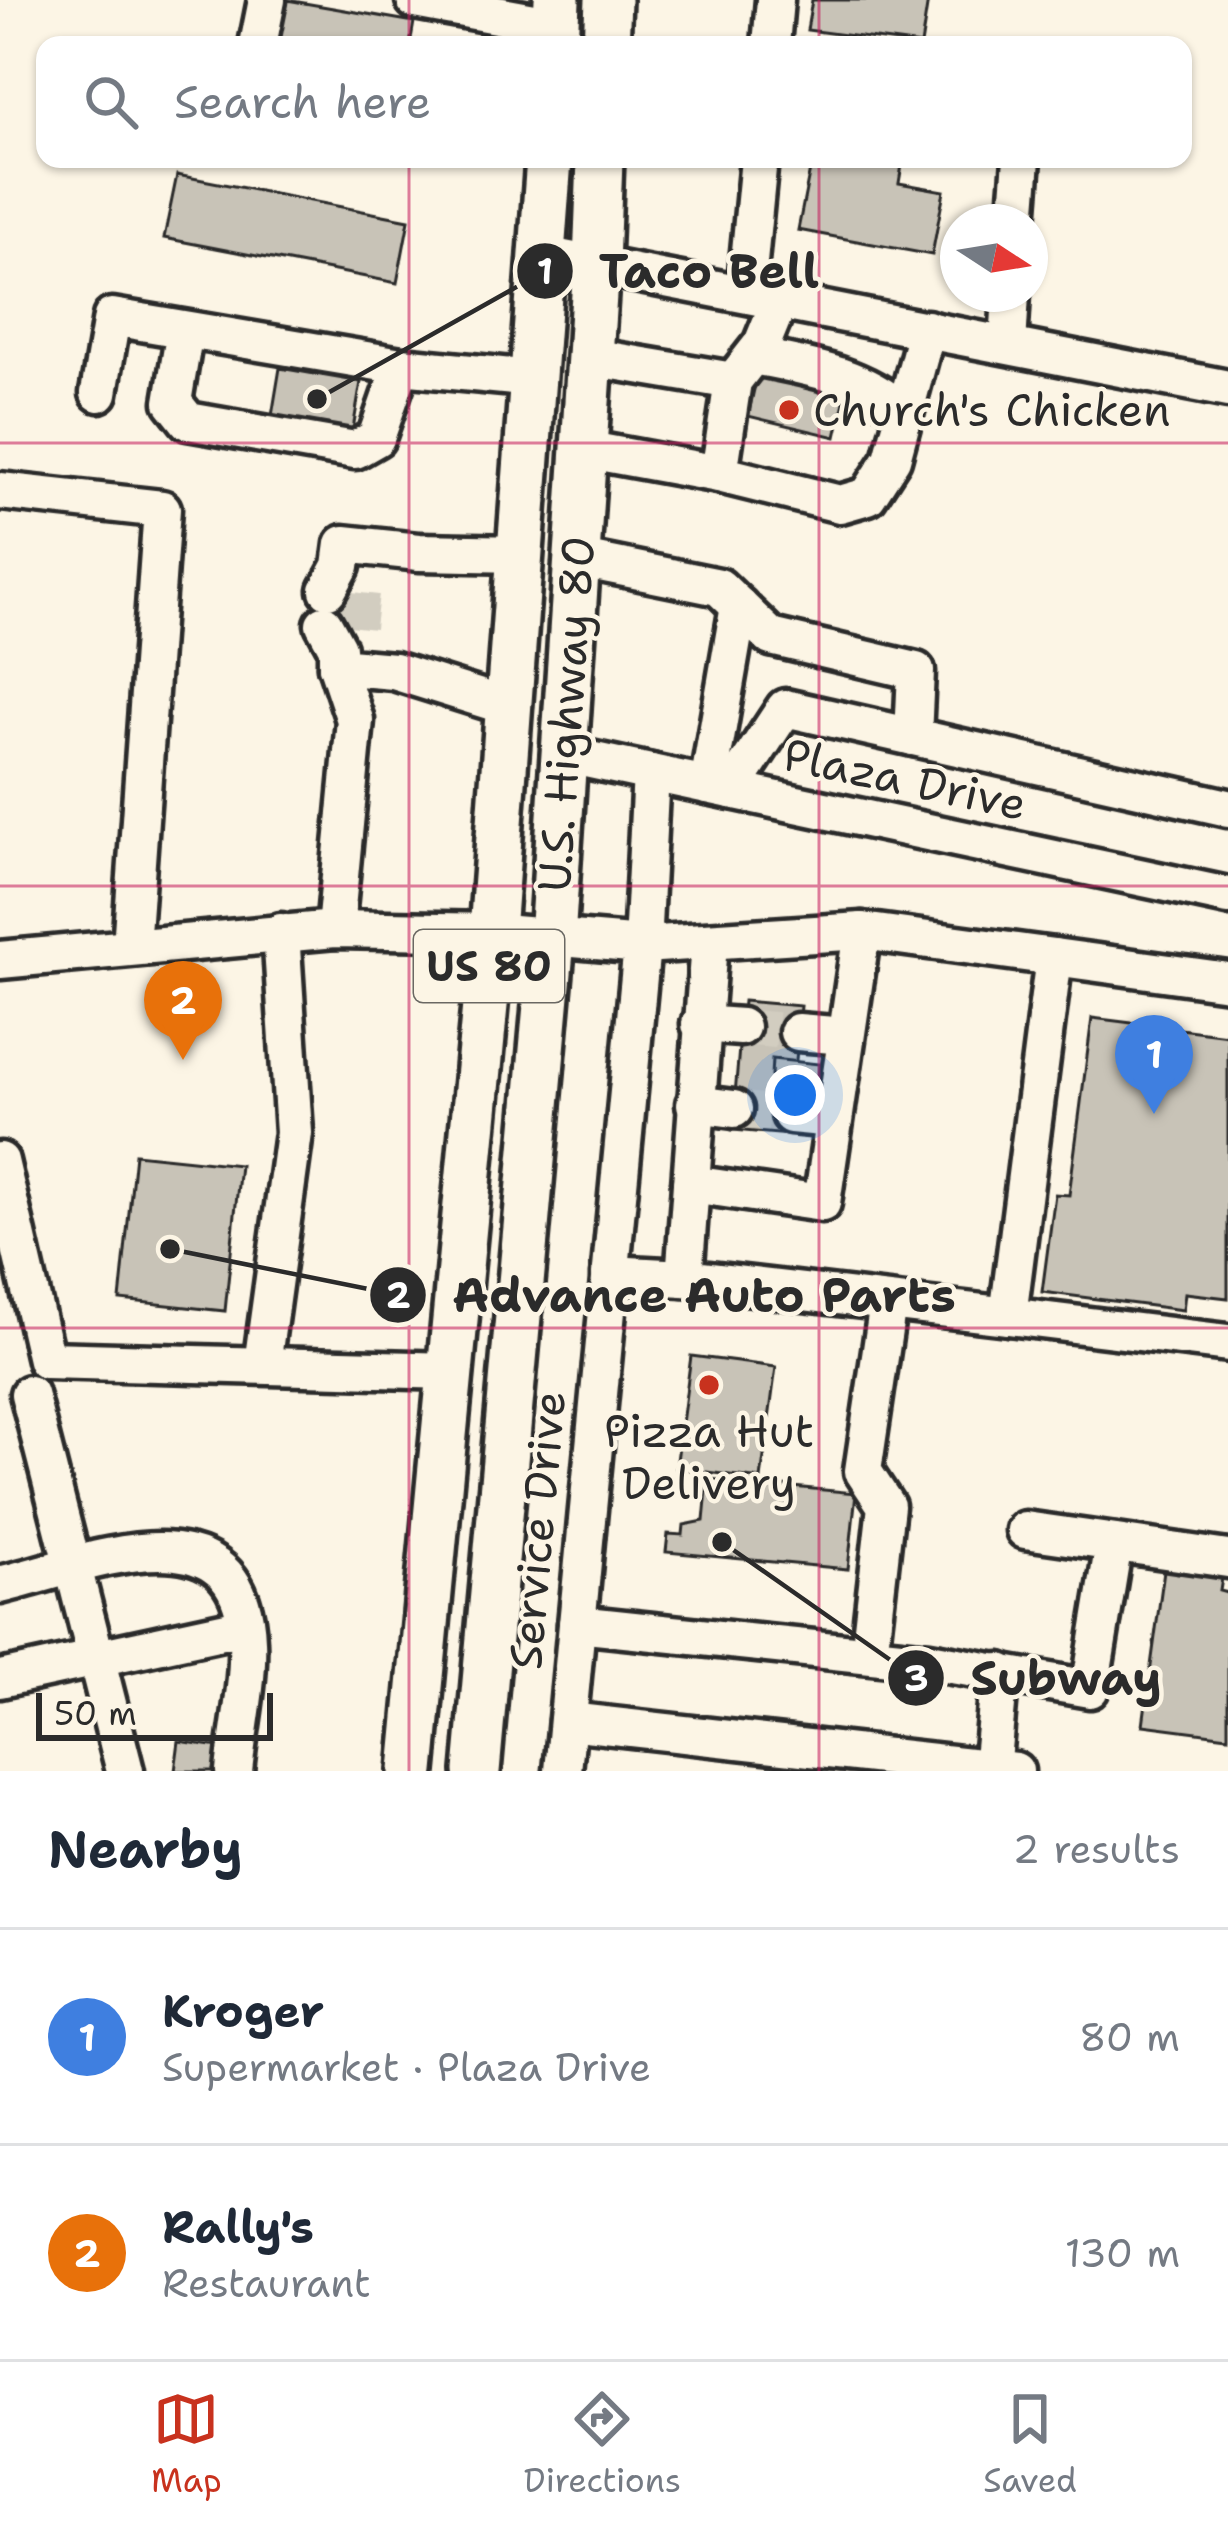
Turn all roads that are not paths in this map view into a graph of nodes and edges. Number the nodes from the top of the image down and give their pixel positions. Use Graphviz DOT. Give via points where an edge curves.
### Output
graph roads {
  1 [pos="267,0"];
  2 [pos="415,0"];
  3 [pos="608,0"];
  4 [pos="775,0"];
  5 [pos="556,24"];
  6 [pos="260,36"];
  7 [pos="606,36"];
  8 [pos="772,36"];
  9 [pos="548,168"];
  10 [pos="600,168"];
  11 [pos="759,168"];
  12 [pos="1021,168"];
  13 [pos="1018,204"];
  14 [pos="542,255"];
  15 [pos="596,264"];
  16 [pos="763,297"];
  17 [pos="1010,312"];
  18 [pos="185,329"];
  19 [pos="927,329"];
  20 [pos="1007,345"];
  21 [pos="590,357"];
  22 [pos="401,366"];
  23 [pos="743,368"];
  24 [pos="533,379"];
  25 [pos="1228,389"];
  26 [pos="99,393"];
  27 [pos="902,411"];
  28 [pos="583,449"];
  29 [pos="719,474"];
  30 [pos="0,491"];
  31 [pos="521,554"];
  32 [pos="576,558"];
  33 [pos="739,606"];
  34 [pos="341,616"];
  35 [pos="509,707"];
  36 [pos="913,737"];
  37 [pos="562,754"];
  38 [pos="651,773"];
  39 [pos="720,788"];
  40 [pos="1228,808"];
  41 [pos="1228,896"];
  42 [pos="335,929"];
  43 [pos="862,931"];
  44 [pos="281,932"];
  45 [pos="492,932"];
  46 [pos="552,939"];
  47 [pos="709,943"];
  48 [pos="642,945"];
  49 [pos="131,947"];
  50 [pos="1054,957"];
  51 [pos="0,960"];
  52 [pos="1228,980"];
  53 [pos="700,1024"];
  54 [pos="741,1027"];
  55 [pos="798,1032"];
  56 [pos="845,1036"];
  57 [pos="695,1104"];
  58 [pos="734,1109"];
  59 [pos="791,1115"];
  60 [pos="833,1119"];
  61 [pos="0,1161"];
  62 [pos="691,1184"];
  63 [pos="610,1274"];
  64 [pos="684,1278"];
  65 [pos="888,1303"];
  66 [pos="1009,1316"];
  67 [pos="1228,1342"];
  68 [pos="46,1360"];
  69 [pos="262,1365"];
  70 [pos="451,1371"];
  71 [pos="14,1399"];
  72 [pos="1024,1530"];
  73 [pos="1114,1543"];
  74 [pos="1228,1559"];
  75 [pos="73,1568"];
  76 [pos="0,1585"];
  77 [pos="577,1624"];
  78 [pos="245,1626"];
  79 [pos="869,1654"];
  80 [pos="99,1658"];
  81 [pos="1000,1672"];
  82 [pos="0,1679"];
  83 [pos="568,1721"];
  84 [pos="998,1770"];
  85 [pos="125,1771"];
  86 [pos="234,1771"];
  87 [pos="412,1771"];
  88 [pos="477,1771"];
  89 [pos="563,1771"];
  1 -- 6 [label="street"];
  2 -- 5 [label="street"];
  3 -- 7 [label="main road"];
  4 -- 8 [label="street"];
  9 -- 14 [label="main road, US 80"];
  10 -- 15 [label="main road, U.S. Highway 80 / US 80"];
  11 -- 16 [label="street"];
  12 -- 13 [label="street"];
  14 -- 15 [label="street"];
  14 -- 24 [label="main road, US 80"];
  15 -- 16 [label="street"];
  15 -- 21 [label="main road, U.S. Highway 80 / US 80"];
  16 -- 19 [label="street"];
  16 -- 23 [label="street"];
  17 -- 20 [label="street"];
  18 -- 22 [label="street"];
  18 -- 22 [label="street" via="173,402 188,421 355,450 376,437"];
  18 -- 26 [label="street" via="112,317"];
  19 -- 20 [label="street"];
  19 -- 27 [label="street"];
  20 -- 25 [label="street"];
  21 -- 23 [label="street"];
  21 -- 28 [label="main road, U.S. Highway 80 / US 80"];
  22 -- 24 [label="street"];
  23 -- 27 [label="street" via="837,374"];
  23 -- 29 [label="street"];
  24 -- 31 [label="main road, US 80"];
  27 -- 29 [label="street" via="892,459 868,496 840,504"];
  28 -- 29 [label="street"];
  28 -- 32 [label="main road, U.S. Highway 80 / US 80"];
  30 -- 49 [label="street" via="162,508"];
  31 -- 34 [label="street" via="344,544"];
  31 -- 35 [label="main road, US 80"];
  32 -- 33 [label="street" via="719,587"];
  32 -- 37 [label="main road, U.S. Highway 80 / US 80"];
  33 -- 36 [label="street" via="771,637 916,671"];
  33 -- 39 [label="street"];
  34 -- 35 [label="street" via="394,671"];
  34 -- 42 [label="street" via="355,720"];
  35 -- 45 [label="main road, US 80"];
  36 -- 39 [label="street" via="785,708"];
  36 -- 40 [label="street"];
  37 -- 38 [label="street, Plaza Drive"];
  37 -- 46 [label="main road, U.S. Highway 80 / US 80"];
  38 -- 39 [label="street, Plaza Drive"];
  38 -- 48 [label="street, Service Drive"];
  39 -- 41 [label="street, Plaza Drive"];
  42 -- 44 [label="street"];
  42 -- 45 [label="street"];
  43 -- 47 [label="street"];
  43 -- 50 [label="street"];
  43 -- 56 [label="street"];
  44 -- 49 [label="street"];
  44 -- 69 [label="street" via="294,1133"];
  45 -- 46 [label="street"];
  45 -- 70 [label="main road, US 80"];
  46 -- 48 [label="street"];
  46 -- 88 [label="main road, U.S. Highway 80 / US 80"];
  47 -- 48 [label="street"];
  47 -- 53 [label="street"];
  48 -- 63 [label="street, Service Drive"];
  49 -- 51 [label="street"];
  50 -- 52 [label="street"];
  50 -- 66 [label="street"];
  53 -- 54 [label="street"];
  53 -- 57 [label="street"];
  55 -- 56 [label="street"];
  56 -- 60 [label="street"];
  57 -- 58 [label="street"];
  57 -- 62 [label="street"];
  59 -- 60 [label="street"];
  60 -- 62 [label="street" via="822,1203"];
  61 -- 68 [label="street"];
  62 -- 64 [label="street"];
  63 -- 64 [label="street"];
  63 -- 77 [label="street, Service Drive"];
  64 -- 65 [label="street"];
  65 -- 66 [label="street"];
  65 -- 79 [label="street" via="862,1471 886,1506"];
  66 -- 67 [label="street"];
  68 -- 69 [label="street"];
  68 -- 71 [label="street"];
  69 -- 70 [label="street"];
  70 -- 87 [label="main road, US 80"];
  71 -- 75 [label="street"];
  72 -- 73 [label="street"];
  73 -- 74 [label="street"];
  73 -- 81 [label="street" via="1090,1689"];
  75 -- 76 [label="street"];
  75 -- 78 [label="street" via="118,1554 205,1556 228,1574"];
  75 -- 80 [label="street"];
  77 -- 79 [label="street"];
  77 -- 83 [label="street, Service Drive"];
  78 -- 80 [label="street"];
  78 -- 86 [label="street"];
  79 -- 81 [label="street"];
  80 -- 82 [label="street"];
  80 -- 85 [label="street"];
  81 -- 84 [label="street"];
  83 -- 84 [label="street"];
  83 -- 89 [label="street, Service Drive"];
}
